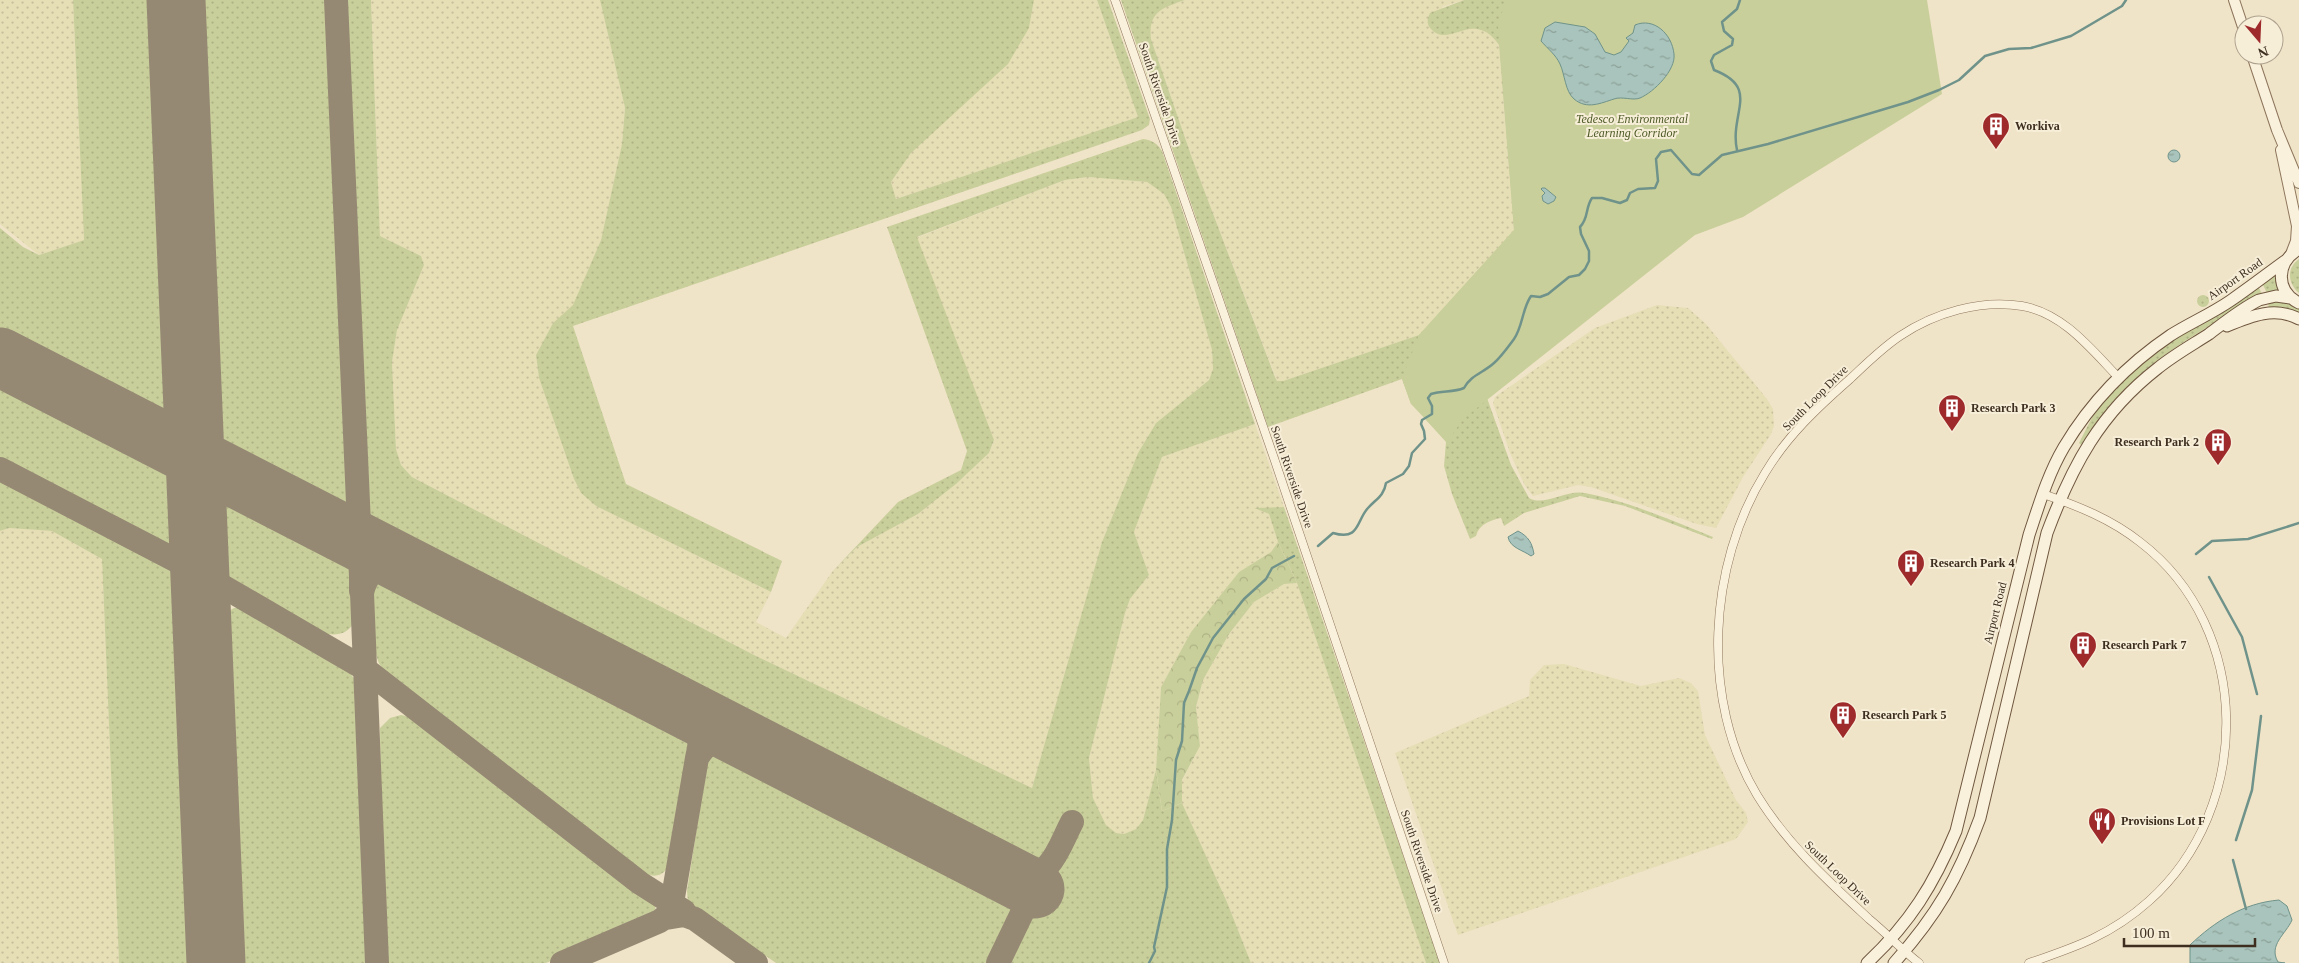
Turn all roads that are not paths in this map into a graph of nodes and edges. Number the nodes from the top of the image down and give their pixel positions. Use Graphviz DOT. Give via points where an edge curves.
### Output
graph roads {
  1 [pos="1115,0"];
  2 [pos="2234,0"];
  3 [pos="2239,15"];
  4 [pos="2255,65"];
  5 [pos="2277,130"];
  6 [pos="2299,183"];
  7 [pos="2292,254"];
  8 [pos="2296,302"];
  9 [pos="2299,319"];
  10 [pos="2207,334"];
  11 [pos="2118,377"];
  12 [pos="2043,494"];
  13 [pos="2060,500"];
  14 [pos="1892,940"];
  15 [pos="1905,952"];
  16 [pos="1444,963"];
  17 [pos="1867,963"];
  18 [pos="1894,963"];
  19 [pos="1919,963"];
  20 [pos="2029,963"];
  1 -- 16 [label="street, South Riverside Drive"];
  2 -- 3 [label="street"];
  4 -- 5 [label="street"];
  5 -- 6 [label="street"];
  5 -- 7 [label="street" via="2297,226"];
  7 -- 8 [label="main road" via="2281,277 2284,289"];
  7 -- 11 [label="main road, Airport Road" via="2231,301 2172,335"];
  8 -- 10 [label="main road" via="2276,296 2259,300"];
  9 -- 10 [label="main road" via="2287,314 2267,313 2248,317"];
  10 -- 13 [label="main road" via="2157,368 2118,404 2084,450"];
  11 -- 12 [label="main road, Airport Road" via="2080,422 2063,449"];
  11 -- 14 [label="street, South Loop Drive" via="2070,328 2024,306 1984,305 1931,320 1886,346 1809,417 1764,474 1743,516 1721,592 1718,650 1723,700 1737,749 1756,793 1792,844"];
  12 -- 13 [label="street"];
  12 -- 14 [label="main road, Airport Road" via="2029,535 1956,831 1931,886"];
  13 -- 15 [label="main road" via="2047,533 1980,818 1944,900"];
  13 -- 20 [label="street" via="2094,513 2141,542 2180,584 2212,645 2224,692 2228,731 2223,769 2209,818 2193,847 2164,885 2104,934"];
  14 -- 15 [label="street, South Loop Drive"];
  14 -- 17 [label="main road, Airport Road"];
  15 -- 18 [label="main road"];
  15 -- 19 [label="street, South Loop Drive"];
}
